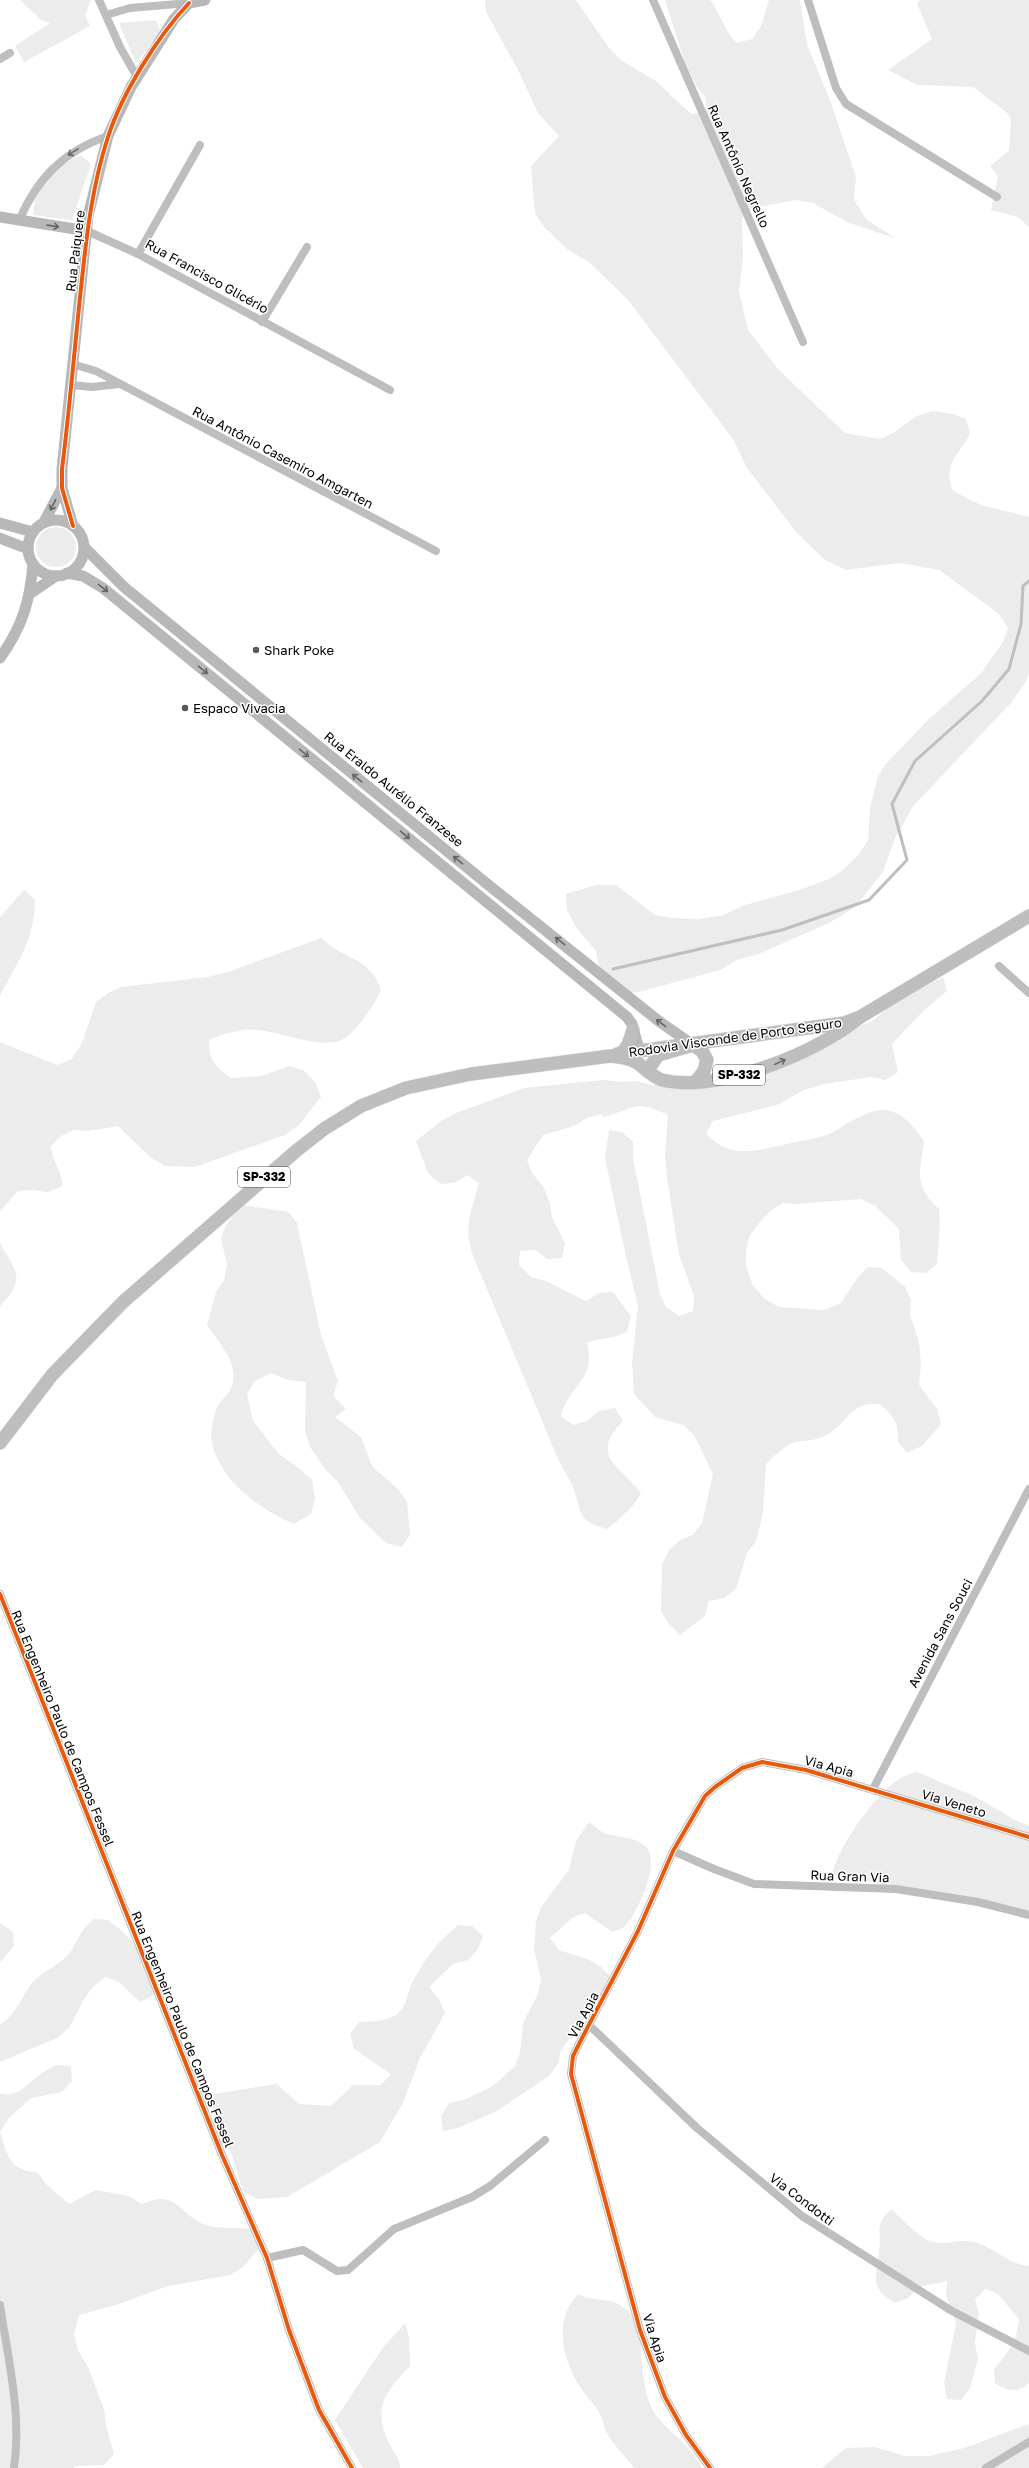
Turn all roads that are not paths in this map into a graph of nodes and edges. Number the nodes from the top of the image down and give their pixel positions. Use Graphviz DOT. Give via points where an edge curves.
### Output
graph roads {
  1 [pos="100,0"];
  2 [pos="205,0"];
  3 [pos="653,0"];
  4 [pos="808,0"];
  5 [pos="189,3"];
  6 [pos="106,15"];
  7 [pos="10,53"];
  8 [pos="0,59"];
  9 [pos="137,77"];
  10 [pos="108,136"];
  11 [pos="200,145"];
  12 [pos="997,197"];
  13 [pos="0,216"];
  14 [pos="19,221"];
  15 [pos="87,231"];
  16 [pos="307,248"];
  17 [pos="138,254"];
  18 [pos="262,322"];
  19 [pos="803,342"];
  20 [pos="72,364"];
  21 [pos="119,384"];
  22 [pos="71,385"];
  23 [pos="390,390"];
  24 [pos="62,488"];
  25 [pos="44,522"];
  26 [pos="0,523"];
  27 [pos="73,526"];
  28 [pos="33,532"];
  29 [pos="0,538"];
  30 [pos="84,547"];
  31 [pos="28,549"];
  32 [pos="436,551"];
  33 [pos="33,564"];
  34 [pos="67,573"];
  35 [pos="56,576"];
  36 [pos="31,593"];
  37 [pos="0,658"];
  38 [pos="1029,916"];
  39 [pos="999,966"];
  40 [pos="1029,994"];
  41 [pos="860,1017"];
  42 [pos="634,1030"];
  43 [pos="693,1045"];
  44 [pos="639,1050"];
  45 [pos="616,1055"];
  46 [pos="652,1073"];
  47 [pos="696,1081"];
  48 [pos="0,1443"];
  49 [pos="1029,1489"];
  50 [pos="0,1594"];
  51 [pos="872,1789"];
  52 [pos="1029,1837"];
  53 [pos="673,1851"];
  54 [pos="1029,1915"];
  55 [pos="589,2025"];
  56 [pos="545,2140"];
  57 [pos="266,2258"];
  58 [pos="0,2305"];
  59 [pos="1029,2351"];
  60 [pos="1029,2442"];
  61 [pos="14,2468"];
  62 [pos="352,2468"];
  63 [pos="710,2468"];
  64 [pos="986,2468"];
  1 -- 6 [label="street"];
  2 -- 5 [label="main road"];
  3 -- 19 [label="street, Rua Antônio Negrello"];
  4 -- 12 [label="street" via="836,88 846,104"];
  5 -- 6 [label="street" via="130,8"];
  5 -- 9 [label="main road, Rua Paiquere" via="174,19"];
  6 -- 9 [label="street"];
  7 -- 8 [label="street"];
  9 -- 10 [label="main road, Rua Paiquere"];
  10 -- 14 [label="street, one-way" via="84,146 52,167 28,200"];
  10 -- 15 [label="main road, Rua Paiquere"];
  11 -- 17 [label="street"];
  13 -- 14 [label="main road, Rua Francisco Glicério"];
  14 -- 15 [label="main road, Rua Francisco Glicério, one-way"];
  15 -- 17 [label="street, Rua Francisco Glicério"];
  15 -- 20 [label="main road, Rua Paiquere"];
  16 -- 18 [label="street"];
  17 -- 18 [label="street, Rua Francisco Glicério"];
  18 -- 23 [label="street, Rua Francisco Glicério"];
  20 -- 21 [label="street, Rua Antônio Casemiro Amgarten" via="96,371"];
  20 -- 22 [label="main road, Rua Paiquere"];
  21 -- 22 [label="street" via="92,387"];
  21 -- 32 [label="street, Rua Antônio Casemiro Amgarten"];
  22 -- 24 [label="main road, Rua Paiquere"];
  24 -- 25 [label="main road, Rua Paiquere, one-way"];
  24 -- 27 [label="main road, Rua Paiquere"];
  25 -- 27 [label="main road" via="59,520"];
  25 -- 28 [label="main road"];
  26 -- 28 [label="main road"];
  27 -- 30 [label="main road" via="79,532"];
  28 -- 31 [label="main road"];
  29 -- 31 [label="main road"];
  30 -- 34 [label="main road" via="79,562"];
  43 -- 30 [label="main road, Rua Eraldo Aurélio Franzese, one-way" via="660,1022 486,883 124,587"];
  31 -- 33 [label="main road"];
  33 -- 35 [label="main road" via="43,573"];
  33 -- 36 [label="main road"];
  34 -- 35 [label="main road"];
  34 -- 42 [label="main road, one-way" via="83,576 103,588 627,1017"];
  35 -- 36 [label="main road"];
  36 -- 37 [label="main road" via="23,618"];
  38 -- 41 [label="main road, Rodovia Visconde de Porto Seguro / SP-332"];
  39 -- 40 [label="street"];
  41 -- 43 [label="main road, Rodovia Visconde de Porto Seguro / SP-332" via="836,1025"];
  47 -- 41 [label="main road, Rodovia Visconde de Porto Seguro / SP-332, one-way" via="752,1073 771,1066 829,1038"];
  42 -- 44 [label="main road"];
  42 -- 45 [label="main road" via="628,1045"];
  43 -- 44 [label="main road, Rodovia Visconde de Porto Seguro / SP-332"];
  43 -- 46 [label="main road" via="658,1055"];
  43 -- 47 [label="main road" via="707,1060 704,1071"];
  44 -- 45 [label="main road, Rodovia Visconde de Porto Seguro / SP-332"];
  44 -- 46 [label="main road"];
  45 -- 46 [label="main road, Rodovia Visconde de Porto Seguro / SP-332" via="632,1060"];
  45 -- 48 [label="main road, Rodovia Visconde de Porto Seguro / SP-332" via="471,1074 406,1088 361,1106 324,1129 260,1181 123,1302 52,1375"];
  46 -- 47 [label="main road, Rodovia Visconde de Porto Seguro / SP-332" via="664,1080"];
  49 -- 51 [label="street, Avenida Sans Souci"];
  50 -- 57 [label="street, Rua Engenheiro Paulo de Campos Fessel" via="222,2155"];
  51 -- 52 [label="street, Via Veneto"];
  51 -- 53 [label="street, Via Apia" via="762,1762 742,1768 705,1796"];
  53 -- 54 [label="street, Rua Gran Via" via="714,1870 754,1884 896,1889 978,1902"];
  53 -- 55 [label="street, Via Apia" via="638,1931"];
  55 -- 59 [label="street, Via Condotti" via="697,2128 802,2216 952,2311"];
  55 -- 63 [label="street, Via Apia" via="574,2056 572,2074 640,2330 665,2397 686,2434"];
  56 -- 57 [label="street" via="490,2186 472,2197 394,2229 348,2270 336,2271 303,2250"];
  57 -- 62 [label="street, Rua Engenheiro Paulo de Campos Fessel" via="288,2330 319,2410"];
  58 -- 61 [label="street" via="18,2442"];
  60 -- 64 [label="street"];
}
